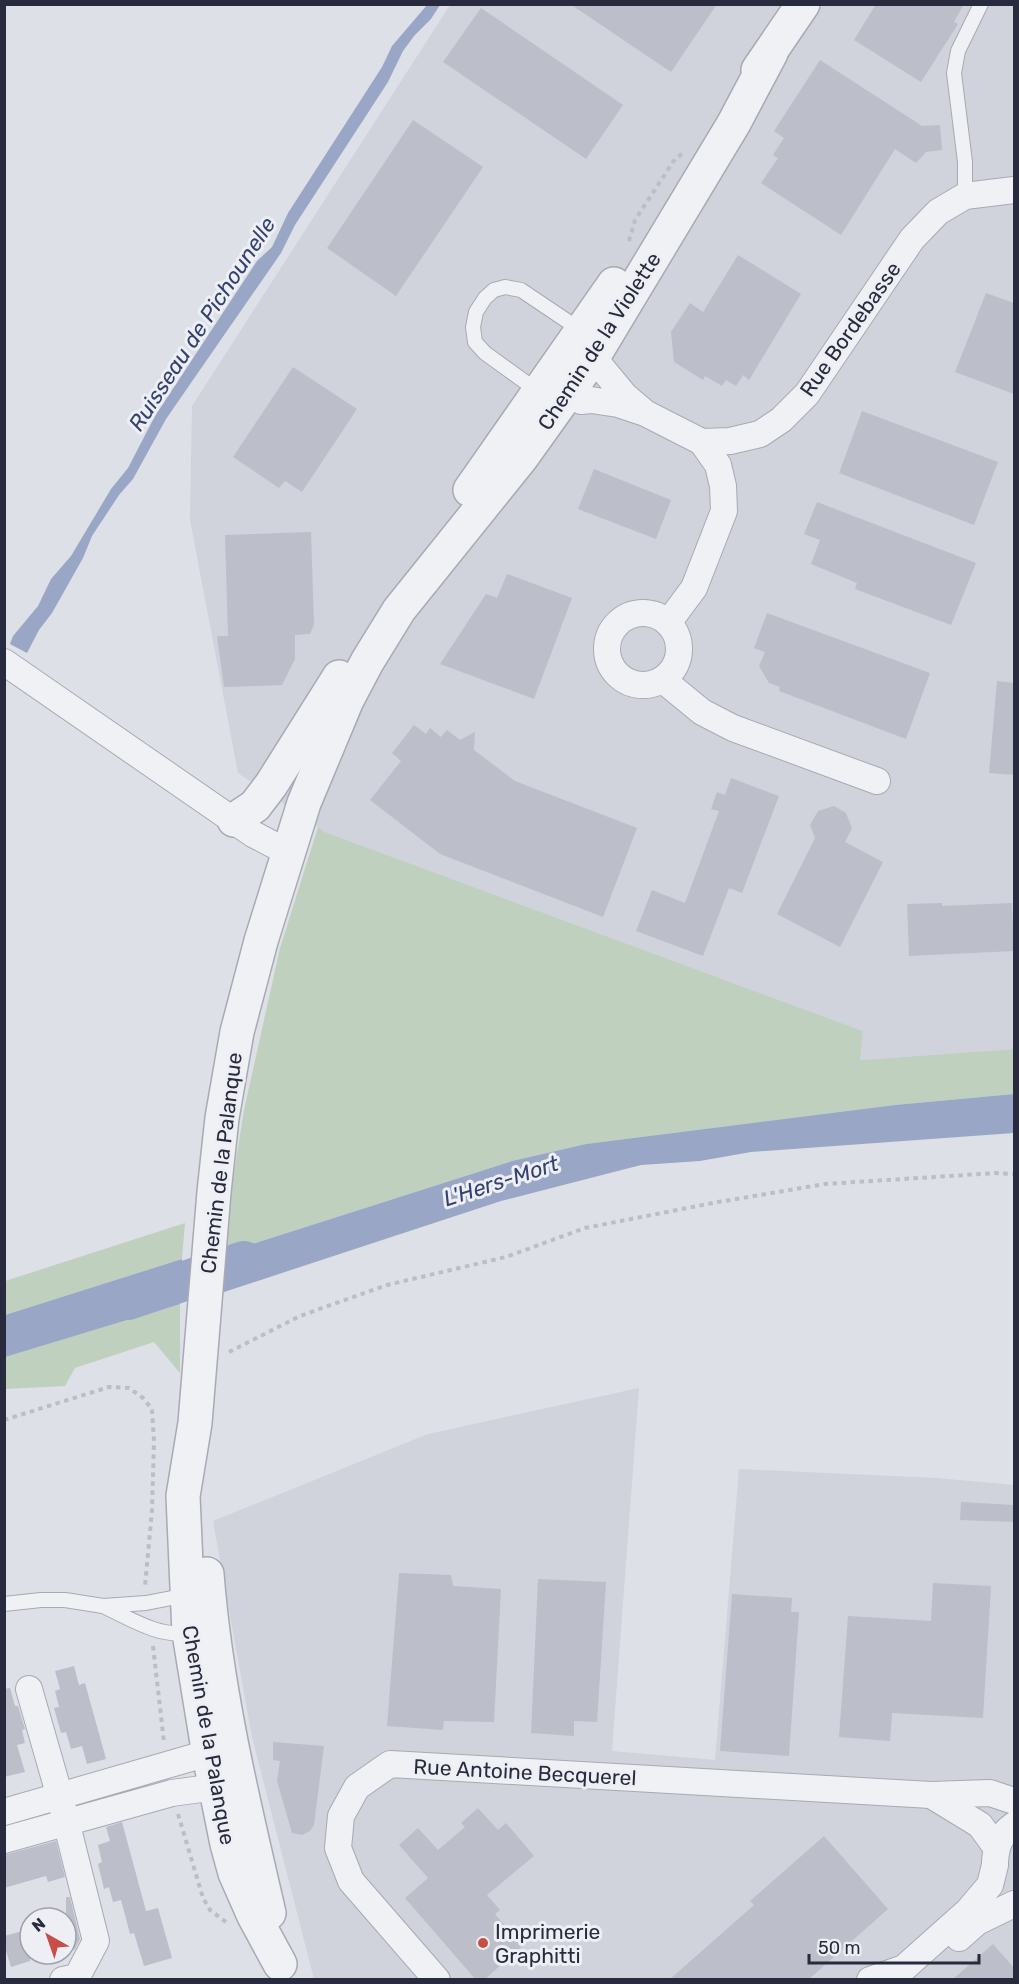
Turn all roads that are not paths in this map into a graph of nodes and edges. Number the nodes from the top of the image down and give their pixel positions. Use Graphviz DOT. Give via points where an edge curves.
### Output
graph roads {
  1 [pos="803,4"];
  2 [pos="981,4"];
  3 [pos="1014,190"];
  4 [pos="966,196"];
  5 [pos="584,348"];
  6 [pos="555,397"];
  7 [pos="645,413"];
  8 [pos="702,442"];
  9 [pos="403,595"];
  10 [pos="668,623"];
  11 [pos="13,668"];
  12 [pos="663,680"];
  13 [pos="877,781"];
  14 [pos="304,803"];
  15 [pos="234,820"];
  16 [pos="289,853"];
  17 [pos="4,1604"];
  18 [pos="103,1606"];
  19 [pos="196,1613"];
  20 [pos="28,1689"];
  21 [pos="220,1769"];
  22 [pos="931,1795"];
  23 [pos="60,1797"];
  24 [pos="1014,1801"];
  25 [pos="4,1812"];
  26 [pos="66,1822"];
  27 [pos="1014,1825"];
  28 [pos="4,1840"];
  29 [pos="996,1856"];
  30 [pos="1014,1892"];
  31 [pos="1014,1904"];
  32 [pos="283,1972"];
  33 [pos="63,1980"];
  34 [pos="437,1980"];
  35 [pos="870,1980"];
  36 [pos="911,1980"];
  1 -- 5 [label="street, Chemin de la Violette" via="722,119"];
  2 -- 4 [label="lane" via="958,51 954,73"];
  3 -- 4 [label="street, Rue Bordebasse"];
  4 -- 8 [label="street, Rue Bordebasse" via="938,212 912,239 807,394 781,420 760,434"];
  5 -- 6 [label="street, Chemin de la Violette"];
  5 -- 6 [label="lane" via="521,290 494,290 476,312 475,342 484,353"];
  5 -- 7 [label="street, Rue Bordebasse"];
  6 -- 7 [label="street, Rue Bordebasse" via="618,404"];
  6 -- 9 [label="street, Chemin de la Violette" via="522,457"];
  7 -- 8 [label="street, Rue Bordebasse"];
  8 -- 10 [label="street" via="718,465 724,512 694,588"];
  9 -- 14 [label="street, Chemin de la Violette" via="347,700"];
  9 -- 15 [label="street, Chemin de la Violette" via="384,608 255,806"];
  10 -- 12 [label="street" via="676,634 679,653 672,671"];
  10 -- 12 [label="street" via="654,615 623,619 612,631 607,646 609,662 618,676 632,684 648,685"];
  11 -- 15 [label="street"];
  12 -- 13 [label="street" via="702,712 733,728"];
  14 -- 16 [label="street, Chemin de la Palanque"];
  15 -- 16 [label="street"];
  16 -- 19 [label="street, Chemin de la Palanque" via="237,1032 222,1118 195,1423"];
  17 -- 18 [label="lane" via="65,1600"];
  18 -- 19 [label="lane" via="146,1603"];
  18 -- 19 [label="lane" via="150,1628 180,1634"];
  19 -- 21 [label="street, Chemin de la Palanque" via="219,1677"];
  20 -- 23 [label="street"];
  21 -- 23 [label="street" via="198,1756"];
  21 -- 26 [label="street" via="172,1793"];
  21 -- 32 [label="street, Chemin de la Palanque"];
  22 -- 24 [label="street, Rue Antoine Becquerel" via="990,1793"];
  22 -- 29 [label="street, Rue Antoine Becquerel" via="980,1825"];
  22 -- 34 [label="street, Rue Antoine Becquerel" via="390,1764 357,1788 341,1816 338,1848 351,1881"];
  23 -- 25 [label="street"];
  23 -- 26 [label="street"];
  26 -- 28 [label="street"];
  26 -- 33 [label="street" via="96,1941 77,1977"];
  27 -- 29 [label="street" via="1005,1832"];
  29 -- 30 [label="street, Rue Antoine Becquerel" via="1005,1886"];
  29 -- 35 [label="street" via="990,1885 968,1911 904,1968"];
  31 -- 36 [label="street" via="978,1922"];
}
